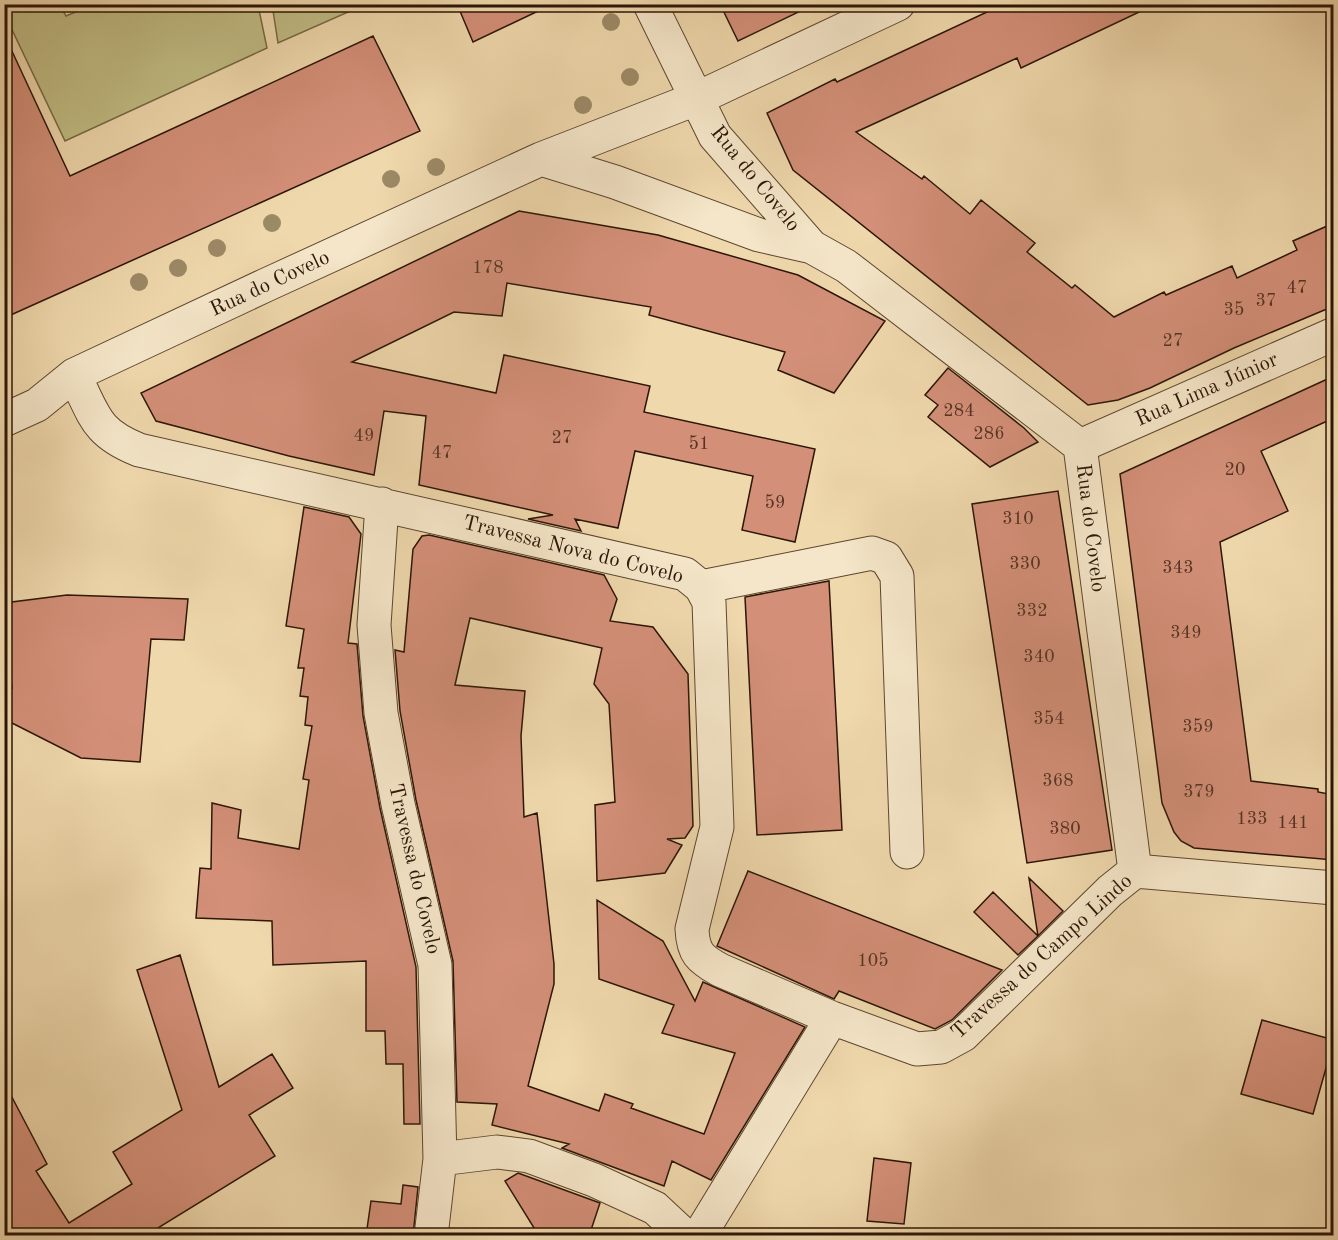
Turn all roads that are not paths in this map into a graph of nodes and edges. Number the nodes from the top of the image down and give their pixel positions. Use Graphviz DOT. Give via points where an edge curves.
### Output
graph roads {
  1 [pos="650,4"];
  2 [pos="898,4"];
  3 [pos="698,98"];
  4 [pos="541,159"];
  5 [pos="812,247"];
  6 [pos="1334,334"];
  7 [pos="74,375"];
  8 [pos="4,420"];
  9 [pos="1080,446"];
  10 [pos="382,504"];
  11 [pos="701,586"];
  12 [pos="906,852"];
  13 [pos="1135,871"];
  14 [pos="1334,888"];
  15 [pos="831,1018"];
  16 [pos="440,1159"];
  17 [pos="431,1236"];
  18 [pos="685,1236"];
  19 [pos="699,1236"];
  1 -- 3 [label="street"];
  2 -- 3 [label="street"];
  3 -- 4 [label="street, Rua do Covelo"];
  3 -- 5 [label="street, Rua do Covelo" via="715,136"];
  4 -- 5 [label="street, Rua do Covelo" via="759,235"];
  4 -- 7 [label="street, Rua do Covelo"];
  5 -- 9 [label="street, Rua do Covelo" via="846,266"];
  6 -- 9 [label="street, Rua Lima Júnior"];
  7 -- 8 [label="street, Rua do Covelo" via="37,405"];
  7 -- 10 [label="street, Travessa Nova do Covelo" via="103,431 139,450"];
  9 -- 13 [label="street, Rua do Covelo"];
  10 -- 11 [label="street, Travessa Nova do Covelo" via="685,574"];
  10 -- 16 [label="street, Travessa do Covelo" via="374,625 381,713 435,965"];
  11 -- 12 [label="street" via="872,553 886,558 897,576"];
  11 -- 15 [label="street, Travessa Nova do Covelo" via="709,602 717,826 692,929 693,945 703,960 720,970"];
  13 -- 14 [label="street, Travessa do Campo Lindo"];
  13 -- 15 [label="street, Travessa do Campo Lindo" via="963,1035 941,1047 917,1049"];
  15 -- 19 [label="street"];
  16 -- 17 [label="street, Travessa do Covelo"];
  16 -- 18 [label="street" via="497,1152 529,1156 655,1208"];
}
